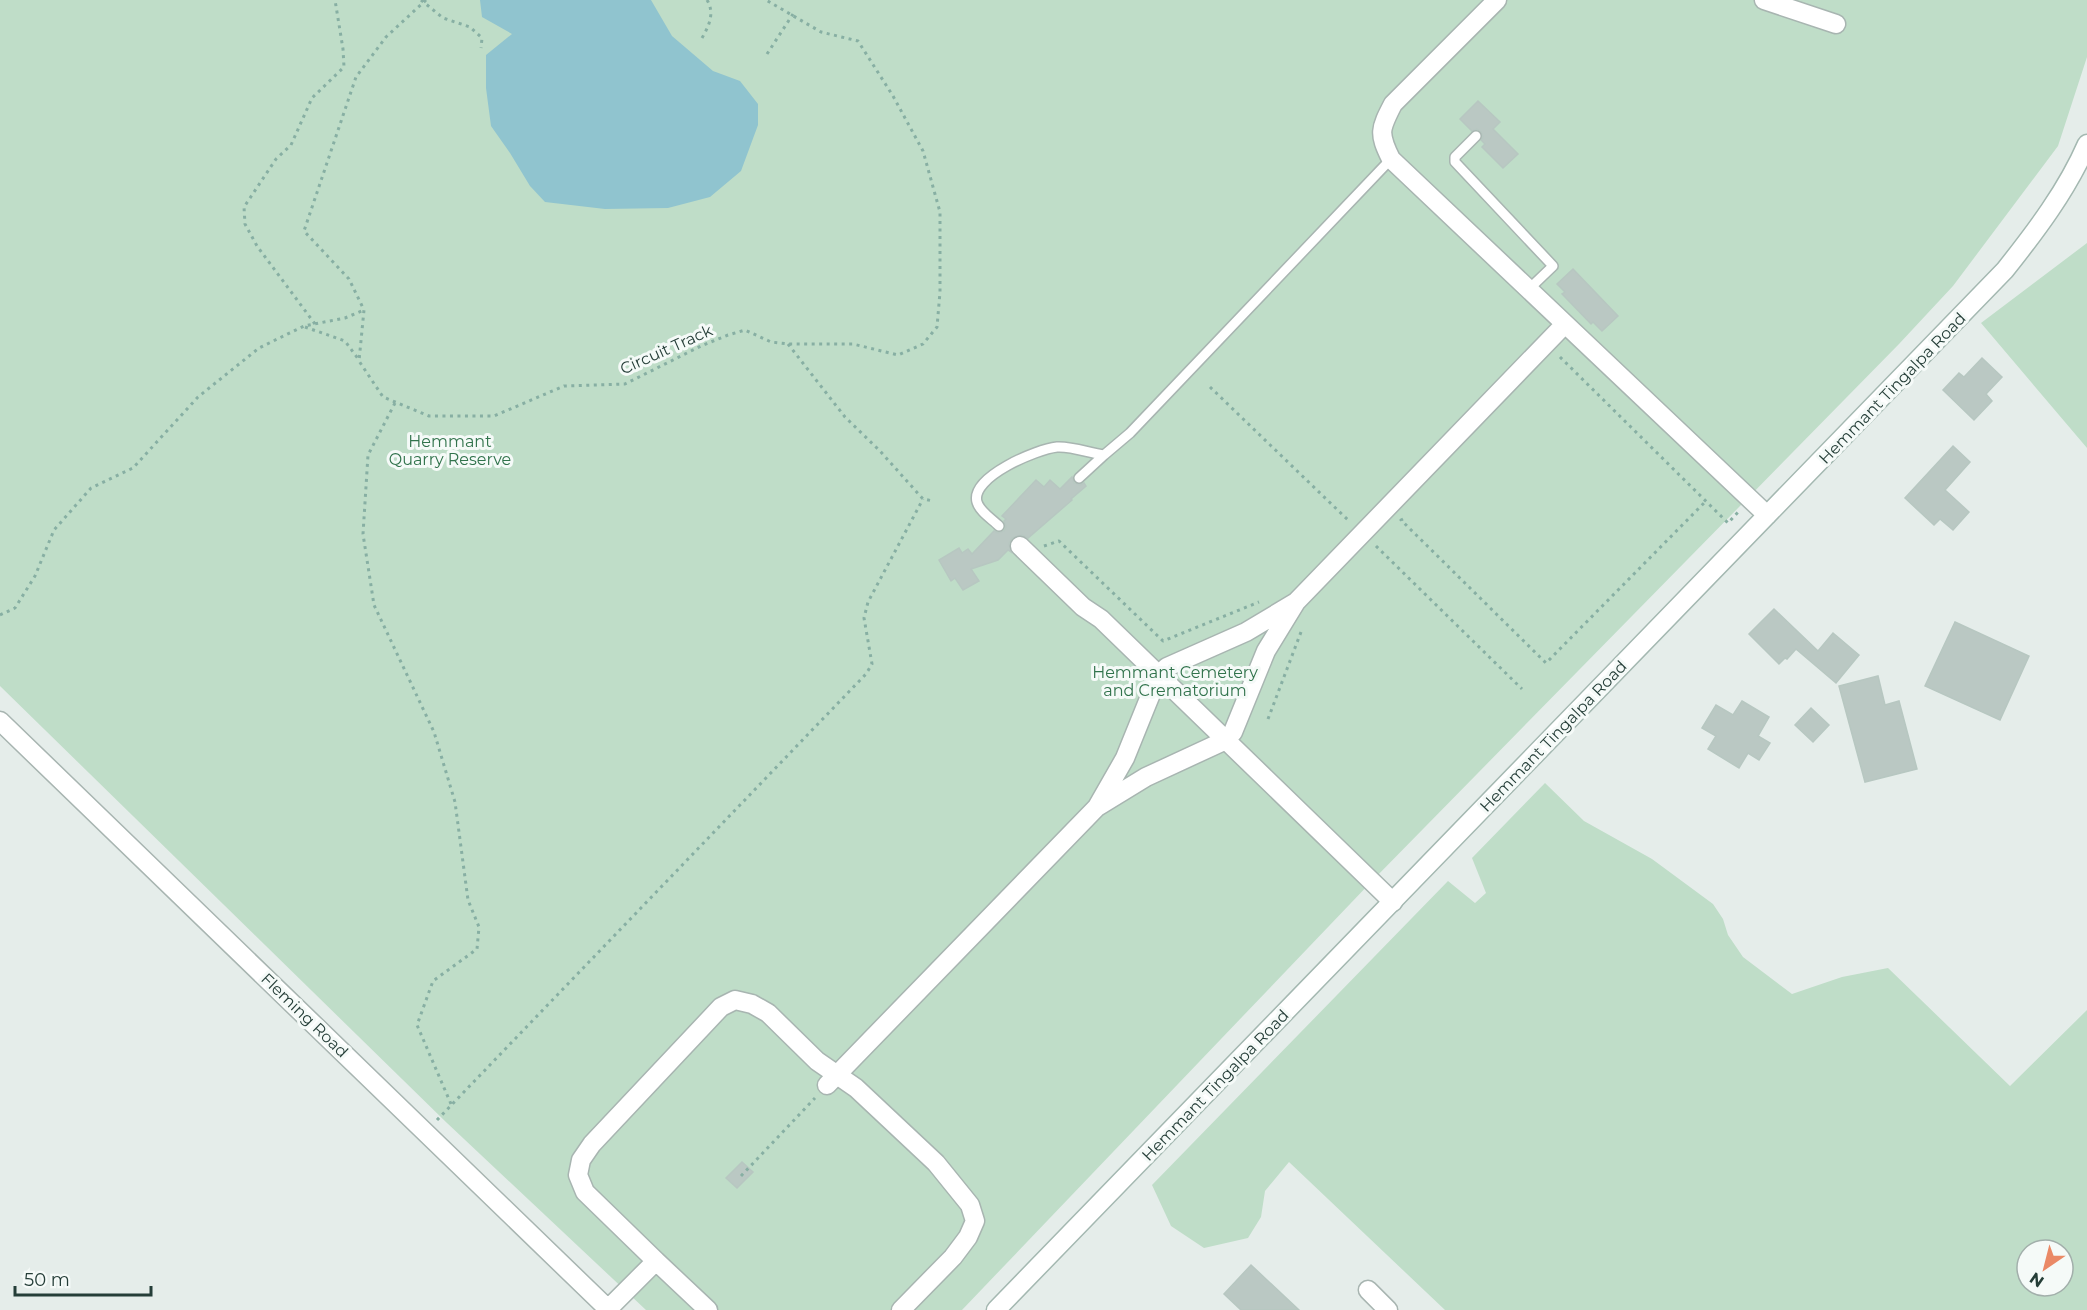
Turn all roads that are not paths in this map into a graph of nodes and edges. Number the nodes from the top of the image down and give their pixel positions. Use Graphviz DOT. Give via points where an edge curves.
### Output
graph roads {
  1 [pos="1497,0"];
  2 [pos="1764,0"];
  3 [pos="1836,24"];
  4 [pos="1476,136"];
  5 [pos="2087,144"];
  6 [pos="1391,159"];
  7 [pos="1528,290"];
  8 [pos="1565,324"];
  9 [pos="1104,455"];
  10 [pos="1079,478"];
  11 [pos="1767,515"];
  12 [pos="999,526"];
  13 [pos="1026,552"];
  14 [pos="1296,602"];
  15 [pos="1246,632"];
  16 [pos="1266,651"];
  17 [pos="1159,674"];
  18 [pos="0,721"];
  19 [pos="1226,740"];
  20 [pos="1125,758"];
  21 [pos="1146,777"];
  22 [pos="1097,807"];
  23 [pos="1393,902"];
  24 [pos="832,1080"];
  25 [pos="656,1261"];
  26 [pos="1368,1290"];
  27 [pos="609,1310"];
  28 [pos="708,1310"];
  29 [pos="900,1310"];
  30 [pos="996,1310"];
  31 [pos="1388,1310"];
  1 -- 6 [label="street" via="1393,105 1382,126 1383,143"];
  2 -- 3 [label="street"];
  4 -- 7 [label="lane" via="1455,157 1455,162 1552,266"];
  5 -- 11 [label="street, Hemmant Tingalpa Road" via="2071,176 2005,270"];
  6 -- 7 [label="street"];
  6 -- 9 [label="lane" via="1130,434"];
  7 -- 8 [label="street"];
  8 -- 11 [label="street"];
  8 -- 14 [label="street" via="1395,514"];
  9 -- 10 [label="lane"];
  9 -- 12 [label="lane" via="1058,447 1018,460 990,475 980,486 977,501"];
  11 -- 23 [label="street, Hemmant Tingalpa Road"];
  13 -- 17 [label="street"];
  14 -- 15 [label="street"];
  14 -- 16 [label="street"];
  15 -- 16 [label="street"];
  15 -- 17 [label="street"];
  16 -- 19 [label="street" via="1233,732"];
  17 -- 19 [label="street"];
  17 -- 20 [label="street"];
  18 -- 27 [label="street, Fleming Road"];
  19 -- 21 [label="street"];
  19 -- 23 [label="street"];
  20 -- 21 [label="street"];
  20 -- 22 [label="street"];
  21 -- 22 [label="street"];
  22 -- 24 [label="street"];
  23 -- 30 [label="street, Hemmant Tingalpa Road"];
  24 -- 25 [label="street" via="768,1013 735,1000 722,1007 591,1144 581,1160 578,1176 585,1192"];
  24 -- 29 [label="street" via="856,1088 936,1163 970,1205 975,1221 953,1257"];
  25 -- 27 [label="street"];
  25 -- 28 [label="street"];
  26 -- 31 [label="street"];
}
